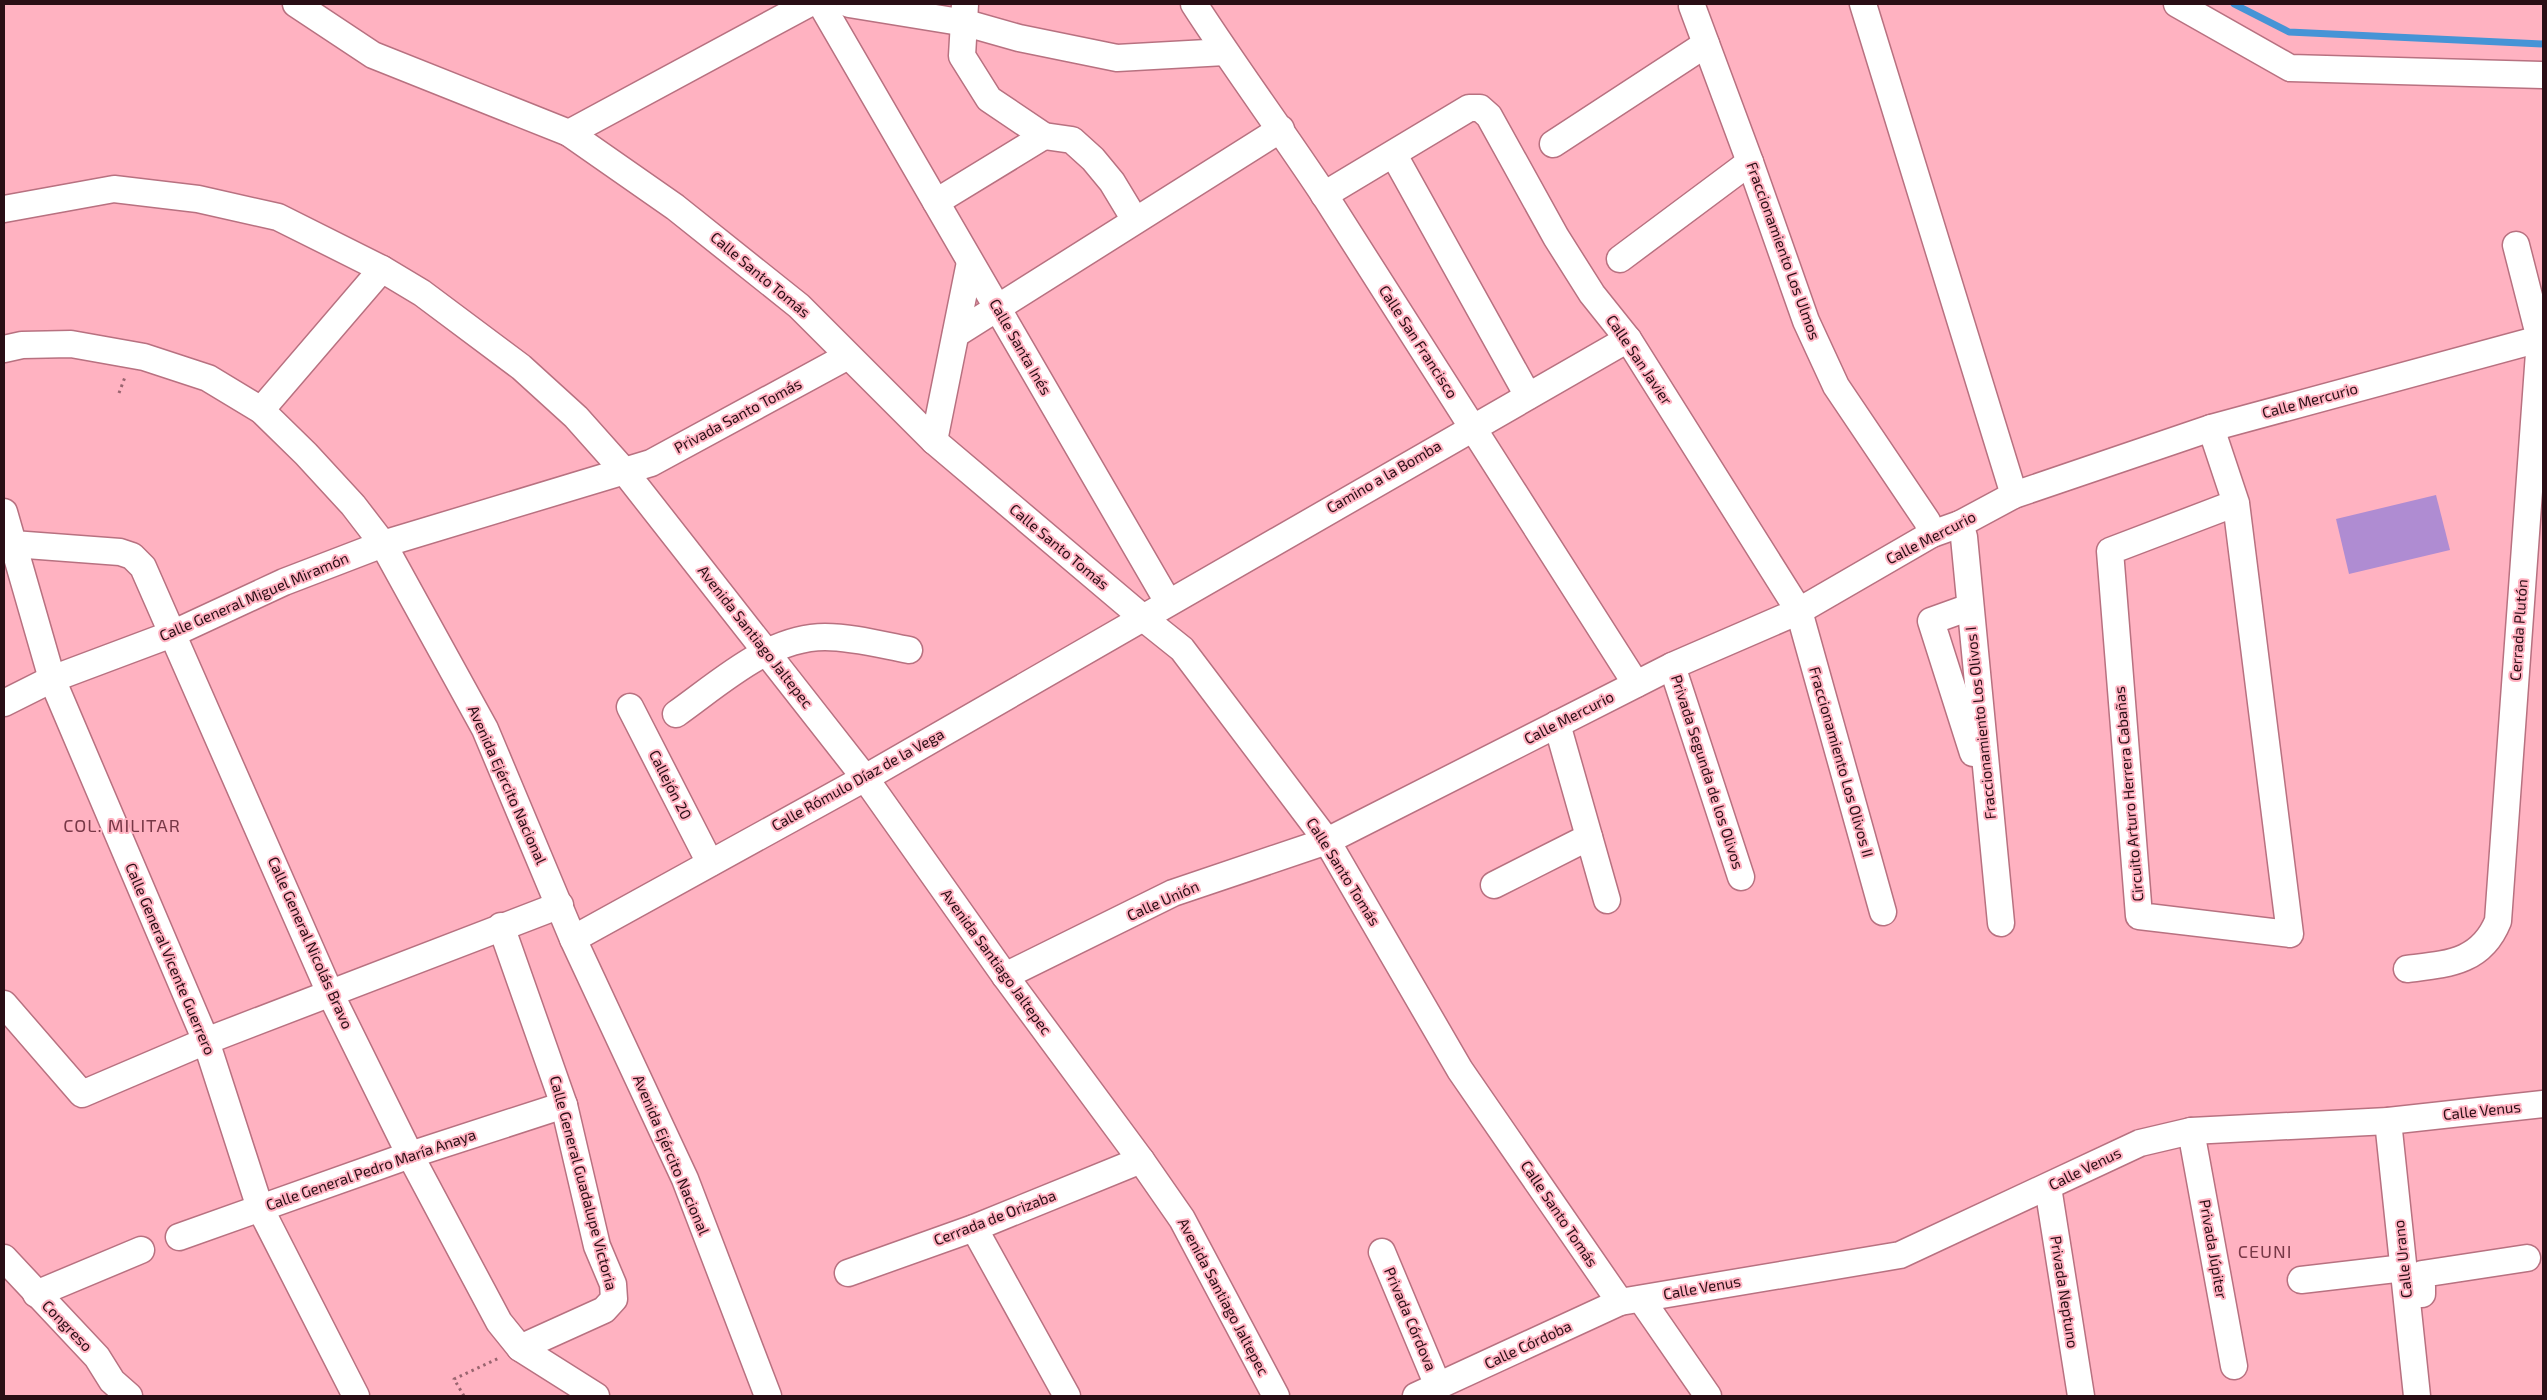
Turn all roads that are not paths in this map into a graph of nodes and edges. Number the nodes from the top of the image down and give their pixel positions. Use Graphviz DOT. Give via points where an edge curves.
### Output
graph roads {
  1 [pos="296,4"];
  2 [pos="808,4"];
  3 [pos="821,4"];
  4 [pos="849,4"];
  5 [pos="1194,4"];
  6 [pos="1863,4"];
  7 [pos="2177,4"];
  8 [pos="1692,6"];
  9 [pos="966,13"];
  10 [pos="1706,44"];
  11 [pos="1225,52"];
  12 [pos="2543,74"];
  13 [pos="1280,129"];
  14 [pos="569,134"];
  15 [pos="1044,136"];
  16 [pos="1553,144"];
  17 [pos="1394,155"];
  18 [pos="1750,162"];
  19 [pos="1324,195"];
  20 [pos="936,202"];
  21 [pos="4,209"];
  22 [pos="1135,220"];
  23 [pos="2516,245"];
  24 [pos="1620,259"];
  25 [pos="970,262"];
  26 [pos="382,269"];
  27 [pos="998,308"];
  28 [pos="956,334"];
  29 [pos="1628,339"];
  30 [pos="2542,339"];
  31 [pos="4,349"];
  32 [pos="848,356"];
  33 [pos="1528,396"];
  34 [pos="261,410"];
  35 [pos="1472,427"];
  36 [pos="2211,428"];
  37 [pos="934,441"];
  38 [pos="625,472"];
  39 [pos="2014,495"];
  40 [pos="2236,503"];
  41 [pos="4,512"];
  42 [pos="1960,524"];
  43 [pos="1932,534"];
  44 [pos="13,544"];
  45 [pos="383,544"];
  46 [pos="1168,602"];
  47 [pos="1970,607"];
  48 [pos="1799,611"];
  49 [pos="1142,617"];
  50 [pos="172,634"];
  51 [pos="909,650"];
  52 [pos="767,652"];
  53 [pos="1672,666"];
  54 [pos="52,679"];
  55 [pos="1636,684"];
  56 [pos="4,703"];
  57 [pos="630,707"];
  58 [pos="676,714"];
  59 [pos="1557,724"];
  60 [pos="865,778"];
  61 [pos="1988,802"];
  62 [pos="1589,837"];
  63 [pos="1327,841"];
  64 [pos="710,862"];
  65 [pos="1741,877"];
  66 [pos="1494,885"];
  67 [pos="1607,900"];
  68 [pos="560,906"];
  69 [pos="1883,912"];
  70 [pos="2001,923"];
  71 [pos="501,926"];
  72 [pos="573,939"];
  73 [pos="2407,969"];
  74 [pos="1005,976"];
  75 [pos="330,993"];
  76 [pos="4,1006"];
  77 [pos="206,1041"];
  78 [pos="2543,1104"];
  79 [pos="564,1105"];
  80 [pos="2388,1121"];
  81 [pos="2191,1131"];
  82 [pos="410,1155"];
  83 [pos="1141,1160"];
  84 [pos="2048,1187"];
  85 [pos="260,1208"];
  86 [pos="974,1228"];
  87 [pos="179,1237"];
  88 [pos="141,1250"];
  89 [pos="1382,1252"];
  90 [pos="4,1258"];
  91 [pos="2527,1258"];
  92 [pos="2404,1268"];
  93 [pos="848,1273"];
  94 [pos="2301,1280"];
  95 [pos="36,1294"];
  96 [pos="2407,1294"];
  97 [pos="1630,1300"];
  98 [pos="520,1348"];
  99 [pos="2234,1366"];
  100 [pos="1427,1391"];
  101 [pos="1063,1395"];
  102 [pos="129,1396"];
  103 [pos="356,1396"];
  104 [pos="596,1396"];
  105 [pos="768,1396"];
  106 [pos="1276,1396"];
  107 [pos="1708,1396"];
  108 [pos="2082,1396"];
  109 [pos="2417,1396"];
  1 -- 14 [label="street, Calle Santo Tomás" via="373,55"];
  2 -- 14 [label="street"];
  3 -- 20 [label="street, Calle Santa Inés"];
  4 -- 9 [label="street"];
  5 -- 11 [label="street, Calle San Francisco"];
  6 -- 39 [label="street"];
  7 -- 12 [label="street" via="2290,68"];
  8 -- 10 [label="street, Fraccionamiento Los Ulmos"];
  9 -- 11 [label="street" via="1019,38 1117,58"];
  9 -- 15 [label="street" via="962,56 989,99"];
  10 -- 16 [label="street"];
  10 -- 18 [label="street, Fraccionamiento Los Ulmos"];
  11 -- 13 [label="street, Calle San Francisco"];
  13 -- 19 [label="street, Calle San Francisco"];
  13 -- 22 [label="street"];
  14 -- 32 [label="street, Calle Santo Tomás" via="675,207 800,306"];
  15 -- 20 [label="street"];
  15 -- 22 [label="street" via="1072,140 1093,159 1112,182"];
  17 -- 19 [label="street"];
  17 -- 29 [label="street, Calle San Javier" via="1469,108 1480,108 1489,116 1587,286"];
  17 -- 33 [label="street"];
  18 -- 24 [label="street"];
  18 -- 43 [label="street, Fraccionamiento Los Ulmos" via="1806,321 1836,386 1927,521"];
  19 -- 35 [label="street, Calle San Francisco"];
  20 -- 25 [label="street, Calle Santa Inés"];
  21 -- 26 [label="street, Avenida Santiago Jaltepec" via="114,188 198,200 278,217"];
  22 -- 27 [label="street"];
  23 -- 30 [label="street, Cerrada Plutón"];
  25 -- 27 [label="street, Calle Santa Inés"];
  25 -- 28 [label="street"];
  26 -- 34 [label="street"];
  26 -- 38 [label="street, Avenida Santiago Jaltepec" via="422,293 521,367 576,417"];
  27 -- 28 [label="street"];
  27 -- 46 [label="street, Calle Santa Inés"];
  28 -- 37 [label="street"];
  29 -- 33 [label="street, Camino a la Bomba"];
  29 -- 48 [label="street, Calle San Javier"];
  30 -- 36 [label="street, Calle Mercurio"];
  30 -- 73 [label="street, Cerrada Plutón" via="2498,921 2493,934 2474,955 2436,966"];
  31 -- 34 [label="street, Avenida Ejército Nacional" via="22,345 71,344 144,357 208,378"];
  32 -- 37 [label="street, Calle Santo Tomás"];
  32 -- 38 [label="street, Privada Santo Tomás" via="651,463"];
  33 -- 35 [label="street, Camino a la Bomba"];
  34 -- 45 [label="street, Avenida Ejército Nacional" via="353,505"];
  35 -- 46 [label="street, Camino a la Bomba"];
  35 -- 55 [label="street, Calle San Francisco"];
  36 -- 39 [label="street, Calle Mercurio"];
  36 -- 40 [label="street, Circuito Arturo Herrera Cabañas"];
  37 -- 49 [label="street, Calle Santo Tomás"];
  38 -- 45 [label="street, Calle General Miguel Miramón"];
  38 -- 52 [label="street, Avenida Santiago Jaltepec"];
  39 -- 42 [label="street, Calle Mercurio"];
  40 -- 40 [label="street, Circuito Arturo Herrera Cabañas" via="2110,551 2139,916 2290,934"];
  41 -- 44 [label="street, Calle General Vicente Guerrero"];
  42 -- 43 [label="street, Calle Mercurio"];
  42 -- 47 [label="street, Fraccionamiento Los Olivos I"];
  43 -- 48 [label="street, Calle Mercurio"];
  44 -- 50 [label="street, Calle General Nicolás Bravo" via="120,552 132,556 142,567"];
  44 -- 54 [label="street, Calle General Vicente Guerrero"];
  45 -- 50 [label="street, Calle General Miguel Miramón" via="284,582"];
  45 -- 68 [label="street, Avenida Ejército Nacional" via="485,729"];
  46 -- 49 [label="street, Camino a la Bomba"];
  47 -- 61 [label="street, Fraccionamiento Los Olivos I"];
  47 -- 61 [label="street" via="1931,621"];
  48 -- 53 [label="street, Calle Mercurio"];
  48 -- 69 [label="street, Fraccionamiento Los Olivos II"];
  49 -- 60 [label="street, Calle Rómulo Díaz de la Vega"];
  49 -- 63 [label="street, Calle Santo Tomás" via="1182,648"];
  50 -- 54 [label="street, Calle General Miguel Miramón"];
  50 -- 75 [label="street, Calle General Nicolás Bravo"];
  51 -- 52 [label="street" via="824,637 786,644"];
  52 -- 58 [label="street"];
  52 -- 60 [label="street, Avenida Santiago Jaltepec"];
  53 -- 55 [label="street, Calle Mercurio"];
  53 -- 65 [label="street, Privada Segunda de los Olivos"];
  54 -- 56 [label="street, Calle General Miguel Miramón"];
  54 -- 77 [label="street, Calle General Vicente Guerrero"];
  55 -- 59 [label="street, Calle Mercurio"];
  57 -- 64 [label="street, Callejón 20"];
  59 -- 62 [label="street"];
  59 -- 63 [label="street, Calle Mercurio"];
  60 -- 64 [label="street, Calle Rómulo Díaz de la Vega"];
  60 -- 74 [label="street, Avenida Santiago Jaltepec"];
  61 -- 70 [label="street, Fraccionamiento Los Olivos I"];
  62 -- 66 [label="street"];
  62 -- 67 [label="street"];
  63 -- 74 [label="street, Calle Unión" via="1174,893"];
  63 -- 97 [label="street, Calle Santo Tomás" via="1460,1070"];
  64 -- 72 [label="street, Calle Rómulo Díaz de la Vega"];
  68 -- 71 [label="street"];
  68 -- 72 [label="street, Avenida Ejército Nacional"];
  71 -- 75 [label="street"];
  71 -- 79 [label="street, Calle General Guadalupe Victoria"];
  72 -- 105 [label="street, Avenida Ejército Nacional" via="685,1179"];
  74 -- 83 [label="street, Avenida Santiago Jaltepec"];
  75 -- 77 [label="street"];
  75 -- 82 [label="street, Calle General Nicolás Bravo"];
  76 -- 77 [label="street" via="82,1094"];
  77 -- 85 [label="street, Calle General Vicente Guerrero"];
  78 -- 80 [label="street, Calle Venus"];
  79 -- 82 [label="street, Calle General Pedro María Anaya"];
  79 -- 98 [label="street, Calle General Guadalupe Victoria" via="597,1246 613,1284 614,1299 604,1310"];
  80 -- 81 [label="street, Calle Venus"];
  80 -- 92 [label="street, Calle Urano"];
  81 -- 84 [label="street, Calle Venus" via="2140,1143"];
  81 -- 99 [label="street, Privada Júpiter"];
  82 -- 85 [label="street, Calle General Pedro María Anaya"];
  82 -- 98 [label="street, Calle General Nicolás Bravo" via="499,1322"];
  83 -- 86 [label="street, Cerrada de Orizaba"];
  83 -- 106 [label="street, Avenida Santiago Jaltepec" via="1182,1219"];
  84 -- 97 [label="street, Calle Venus" via="1900,1255"];
  84 -- 108 [label="street, Privada Neptuno"];
  85 -- 87 [label="street, Calle General Pedro María Anaya"];
  85 -- 103 [label="street, Calle General Vicente Guerrero"];
  86 -- 93 [label="street, Cerrada de Orizaba"];
  86 -- 101 [label="street"];
  88 -- 95 [label="street"];
  89 -- 100 [label="street, Privada Córdova"];
  90 -- 95 [label="street, Congreso"];
  91 -- 96 [label="street" via="2422,1274 2422,1294"];
  92 -- 94 [label="street"];
  92 -- 96 [label="street, Calle Urano"];
  95 -- 102 [label="street, Congreso" via="97,1356 112,1381"];
  96 -- 109 [label="street, Calle Urano"];
  97 -- 100 [label="street, Calle Córdoba"];
  97 -- 107 [label="street, Calle Santo Tomás"];
  98 -- 104 [label="street, Calle General Nicolás Bravo"];
}
